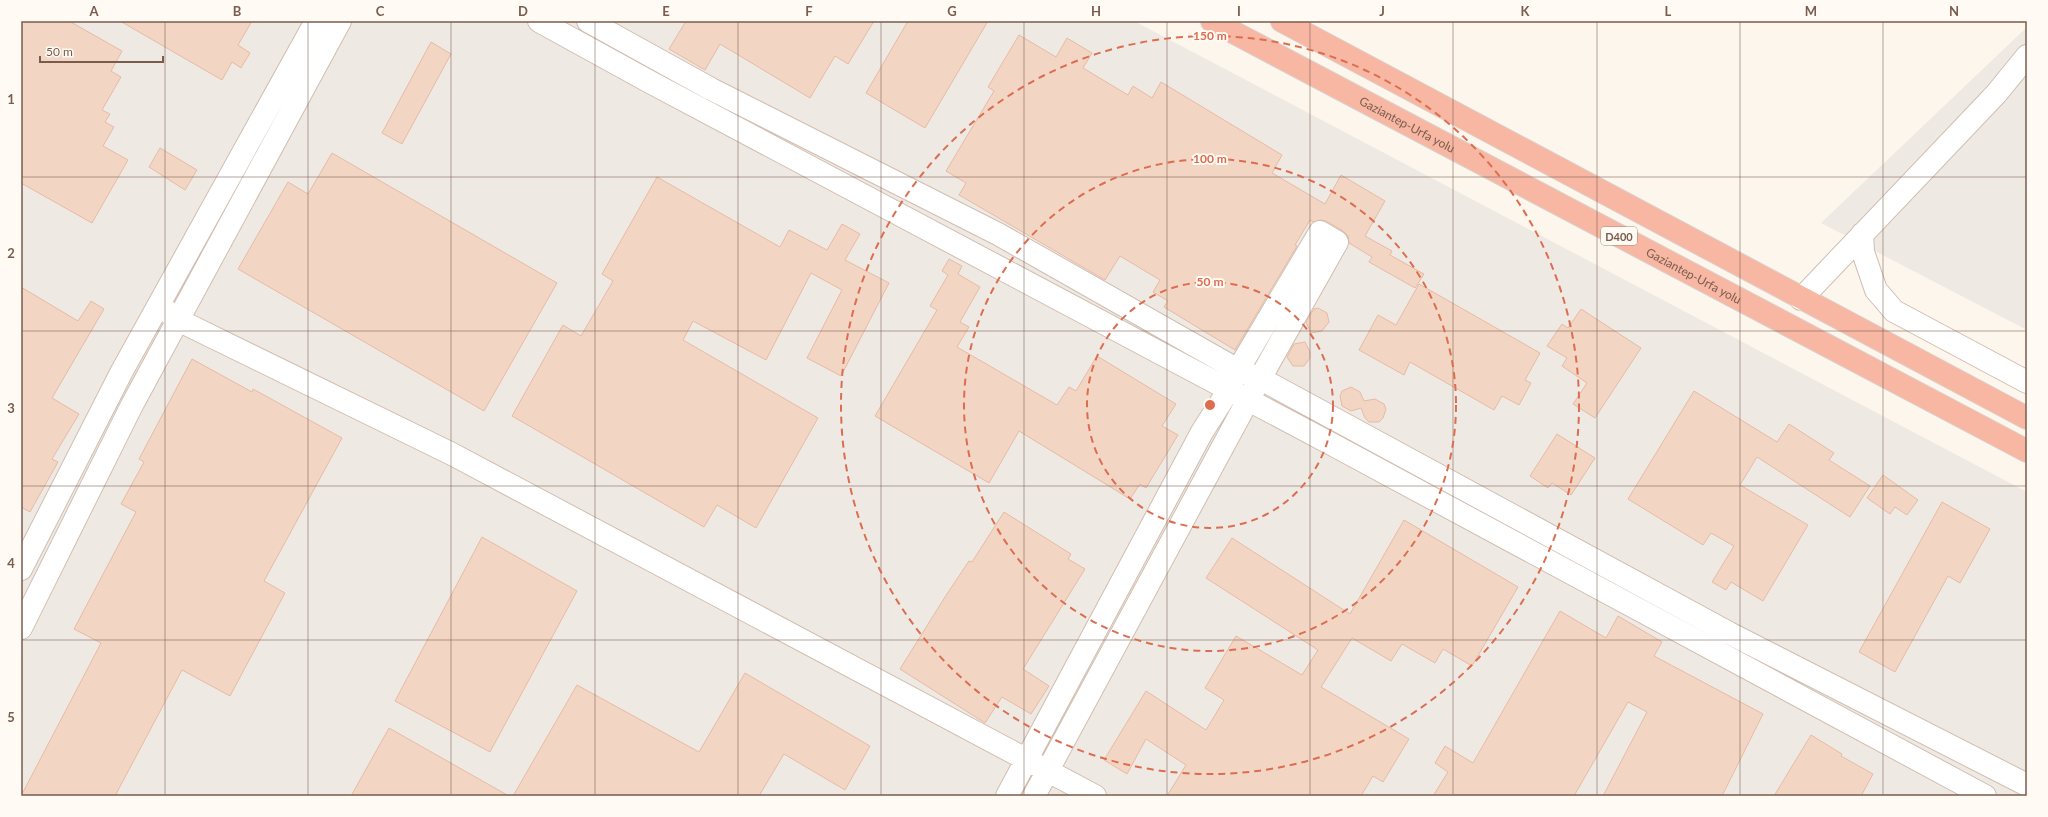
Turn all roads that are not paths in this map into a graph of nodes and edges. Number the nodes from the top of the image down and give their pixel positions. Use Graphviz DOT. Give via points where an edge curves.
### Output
graph roads {
  1 [pos="316,21"];
  2 [pos="340,21"];
  3 [pos="539,21"];
  4 [pos="588,21"];
  5 [pos="1212,21"];
  6 [pos="1282,21"];
  7 [pos="2027,56"];
  8 [pos="1862,234"];
  9 [pos="1801,299"];
  10 [pos="159,305"];
  11 [pos="178,320"];
  12 [pos="1238,370"];
  13 [pos="1261,379"];
  14 [pos="2027,382"];
  15 [pos="1238,396"];
  16 [pos="2027,418"];
  17 [pos="2027,451"];
  18 [pos="21,569"];
  19 [pos="21,628"];
  20 [pos="1026,760"];
  21 [pos="1048,771"];
  22 [pos="2027,785"];
  23 [pos="1006,796"];
  24 [pos="1034,796"];
  25 [pos="1095,796"];
  26 [pos="1985,796"];
  1 -- 10 [label="street"];
  2 -- 11 [label="street"];
  3 -- 15 [label="street"];
  4 -- 12 [label="street" via="711,88 998,234"];
  5 -- 17 [label="highway, Gaziantep-Urfa yolu / D400"];
  6 -- 9 [label="highway, D400"];
  7 -- 8 [label="street" via="1996,94"];
  8 -- 9 [label="street"];
  8 -- 14 [label="street" via="1863,252 1876,290 1894,311"];
  9 -- 16 [label="highway, D400"];
  10 -- 11 [label="street"];
  10 -- 18 [label="street" via="122,371"];
  11 -- 19 [label="street" via="132,405"];
  11 -- 20 [label="street" via="452,454"];
  12 -- 13 [label="street"];
  12 -- 13 [label="street" via="1320,232 1337,242"];
  12 -- 15 [label="street"];
  13 -- 15 [label="street"];
  13 -- 22 [label="street" via="1729,633"];
  15 -- 20 [label="street" via="1202,432"];
  15 -- 21 [label="street"];
  15 -- 26 [label="street"];
  20 -- 21 [label="street"];
  20 -- 23 [label="street"];
  21 -- 24 [label="street"];
  21 -- 25 [label="street"];
}
